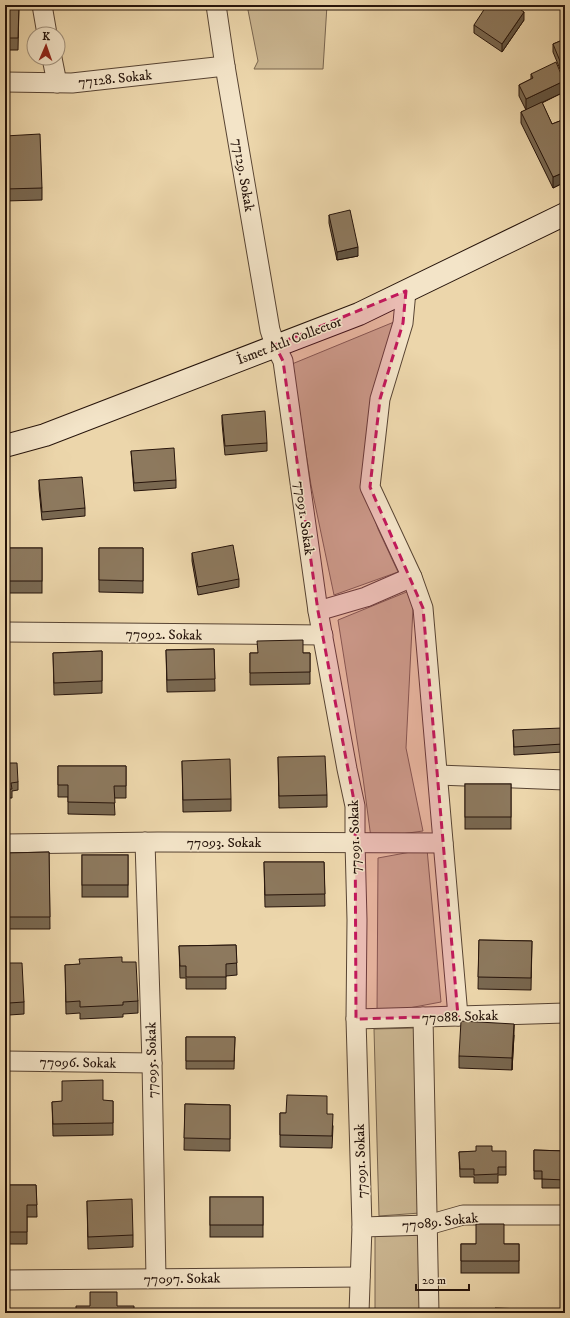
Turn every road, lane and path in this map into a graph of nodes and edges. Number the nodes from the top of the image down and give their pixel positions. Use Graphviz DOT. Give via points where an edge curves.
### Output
graph roads {
  1 [pos="42,5"];
  2 [pos="216,5"];
  3 [pos="46,26"];
  4 [pos="53,66"];
  5 [pos="225,66"];
  6 [pos="5,82"];
  7 [pos="56,83"];
  8 [pos="565,214"];
  9 [pos="406,292"];
  10 [pos="275,345"];
  11 [pos="5,446"];
  12 [pos="412,577"];
  13 [pos="318,611"];
  14 [pos="5,632"];
  15 [pos="323,635"];
  16 [pos="438,775"];
  17 [pos="565,780"];
  18 [pos="145,842"];
  19 [pos="355,842"];
  20 [pos="444,843"];
  21 [pos="5,844"];
  22 [pos="565,1013"];
  23 [pos="458,1016"];
  24 [pos="423,1017"];
  25 [pos="356,1019"];
  26 [pos="5,1060"];
  27 [pos="152,1063"];
  28 [pos="565,1215"];
  29 [pos="428,1224"];
  30 [pos="362,1227"];
  31 [pos="360,1277"];
  32 [pos="156,1278"];
  33 [pos="5,1280"];
  34 [pos="359,1313"];
  35 [pos="429,1313"];
  1 -- 3 [label="street"];
  2 -- 5 [label="street, 77129. Sokak"];
  4 -- 7 [label="street"];
  5 -- 7 [label="street, 77128. Sokak"];
  5 -- 10 [label="street, 77129. Sokak" via="270,330"];
  6 -- 7 [label="street, 77128. Sokak"];
  8 -- 9 [label="main road, İsmet Atlı Collector"];
  9 -- 10 [label="main road, İsmet Atlı Collector" via="359,314"];
  9 -- 12 [label="street" via="403,323 380,399 370,487"];
  10 -- 11 [label="main road, İsmet Atlı Collector" via="45,435"];
  10 -- 13 [label="street, 77091. Sokak" via="283,361"];
  12 -- 13 [label="street" via="366,597"];
  12 -- 16 [label="street" via="423,608"];
  13 -- 15 [label="street, 77091. Sokak"];
  14 -- 15 [label="street, 77092. Sokak"];
  15 -- 19 [label="street, 77091. Sokak" via="355,806"];
  16 -- 17 [label="street"];
  16 -- 20 [label="street"];
  18 -- 19 [label="street, 77093. Sokak"];
  18 -- 21 [label="street, 77093. Sokak"];
  18 -- 27 [label="street, 77095. Sokak"];
  19 -- 20 [label="street, 77093. Sokak"];
  19 -- 25 [label="street, 77091. Sokak"];
  20 -- 23 [label="street"];
  22 -- 23 [label="street, 77088. Sokak"];
  23 -- 24 [label="street, 77088. Sokak"];
  24 -- 25 [label="street, 77088. Sokak"];
  24 -- 29 [label="street"];
  25 -- 30 [label="street, 77091. Sokak"];
  26 -- 27 [label="street, 77096. Sokak"];
  27 -- 32 [label="street, 77095. Sokak"];
  28 -- 29 [label="street, 77089. Sokak" via="463,1216"];
  29 -- 30 [label="street, 77089. Sokak"];
  29 -- 35 [label="street"];
  30 -- 31 [label="street, 77091. Sokak"];
  31 -- 32 [label="street, 77097. Sokak"];
  31 -- 34 [label="street, 77091. Sokak"];
  32 -- 33 [label="street, 77097. Sokak"];
}
